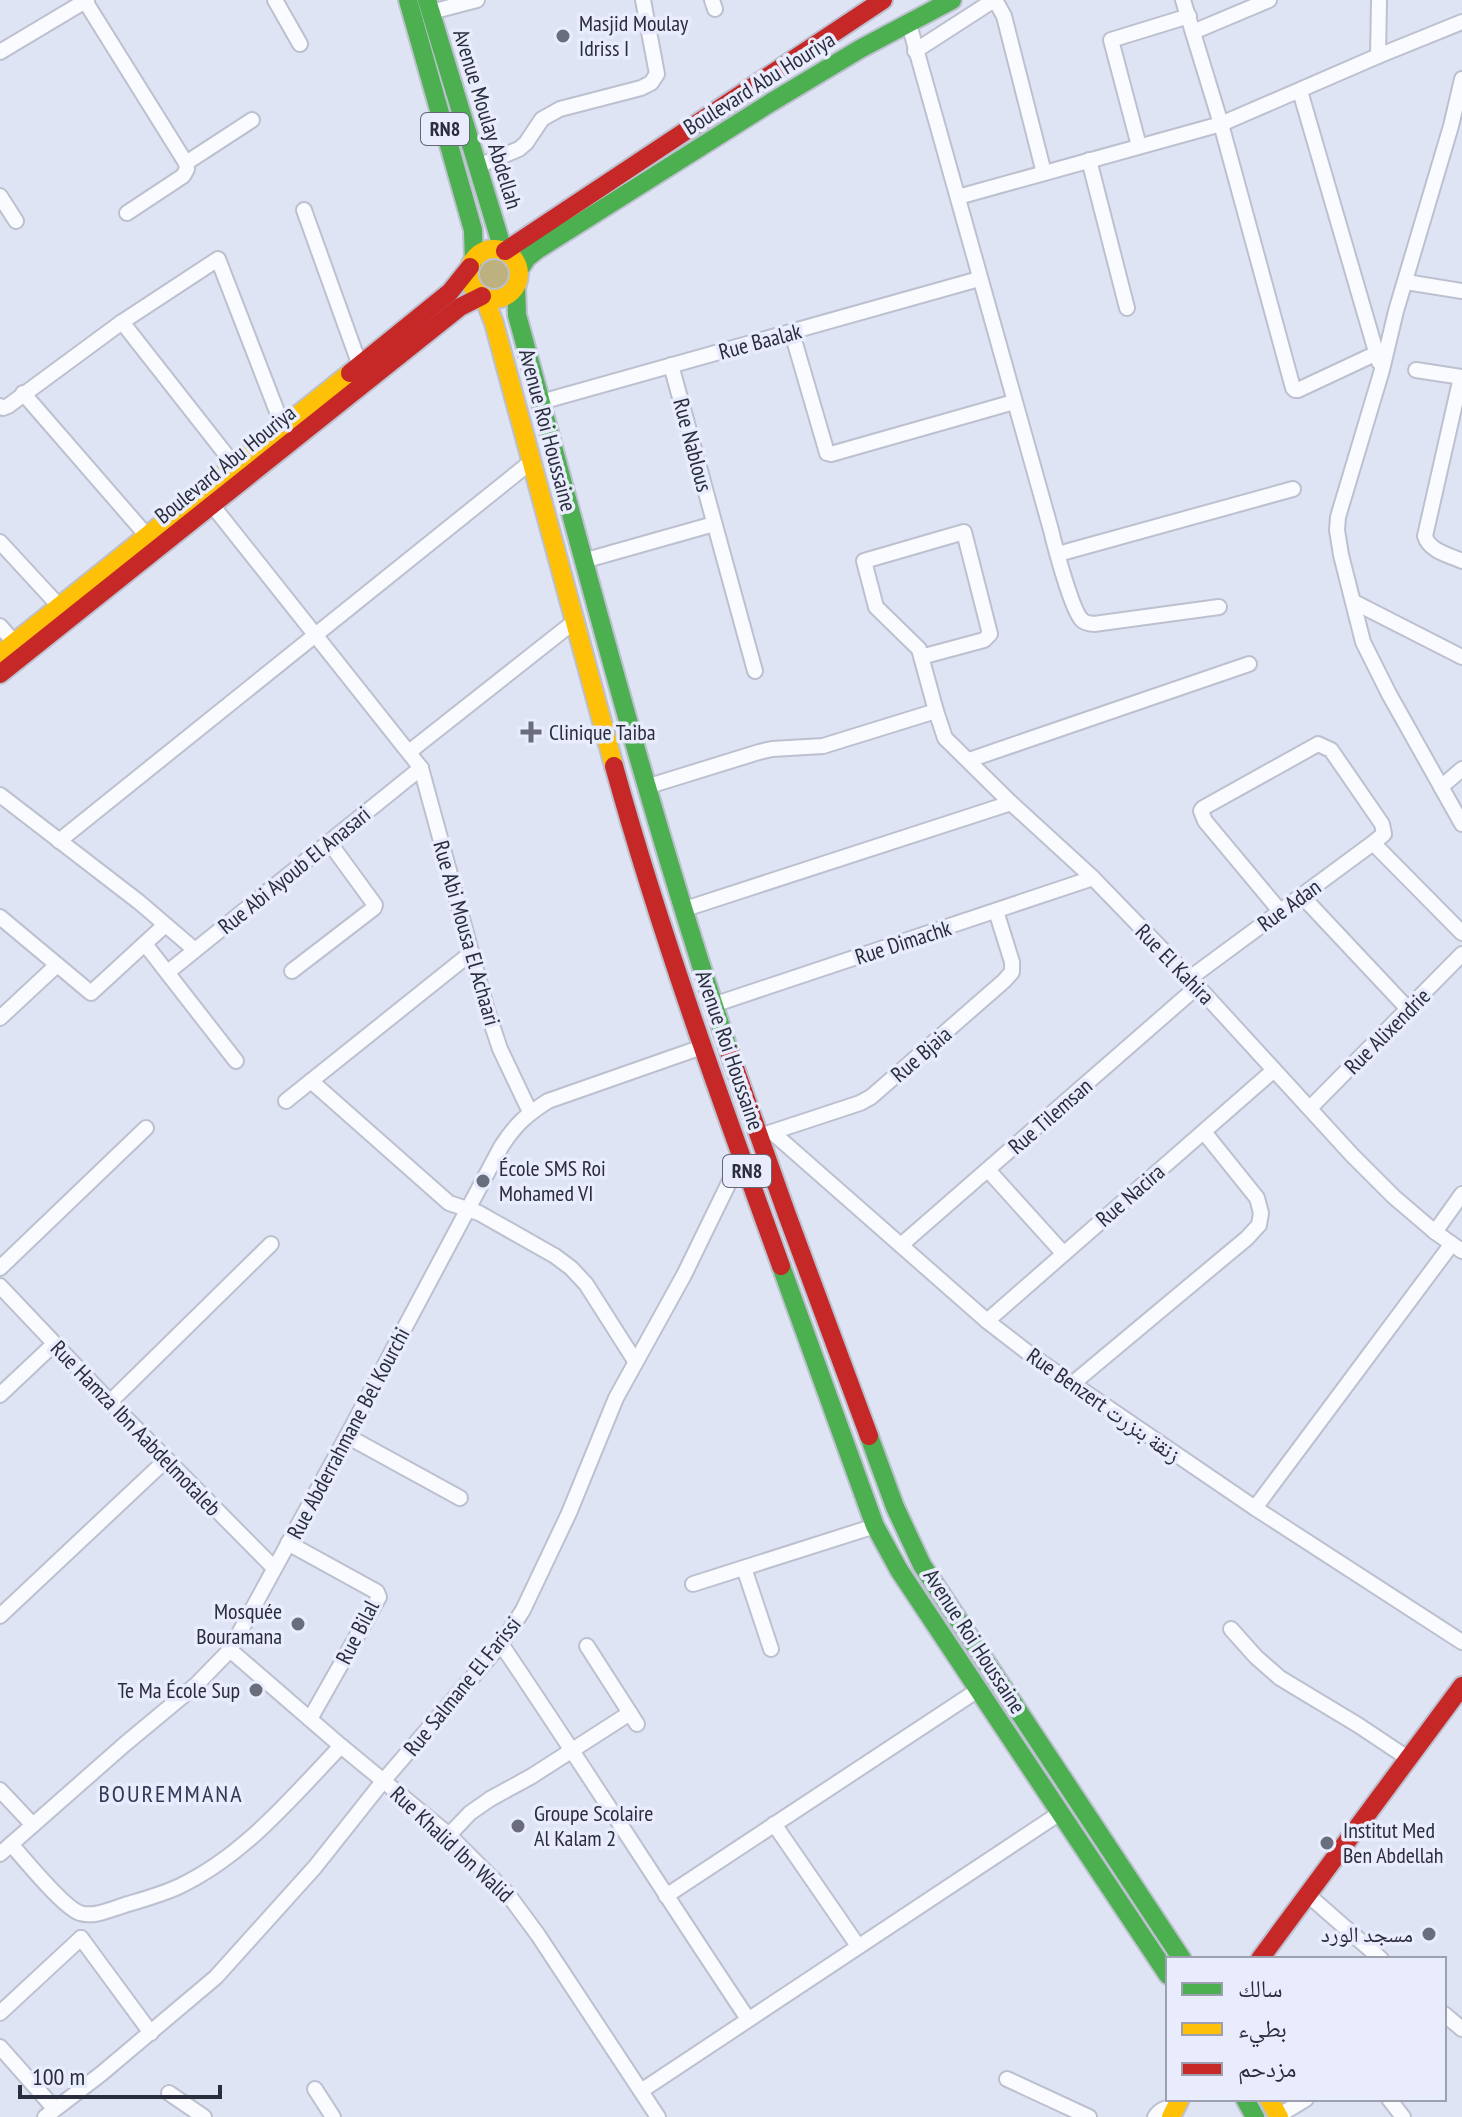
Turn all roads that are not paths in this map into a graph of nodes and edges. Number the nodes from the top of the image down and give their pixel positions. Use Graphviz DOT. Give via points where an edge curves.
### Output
graph roads {
  1 [pos="275,0"];
  2 [pos="408,0"];
  3 [pos="477,0"];
  4 [pos="643,0"];
  5 [pos="883,0"];
  6 [pos="952,0"];
  7 [pos="995,0"];
  8 [pos="1183,0"];
  9 [pos="1269,0"];
  10 [pos="1379,0"];
  11 [pos="86,1"];
  12 [pos="429,6"];
  13 [pos="1189,16"];
  14 [pos="1462,22"];
  15 [pos="909,24"];
  16 [pos="1193,32"];
  17 [pos="300,44"];
  18 [pos="1,48"];
  19 [pos="915,51"];
  20 [pos="1378,56"];
  21 [pos="1462,79"];
  22 [pos="1300,91"];
  23 [pos="252,120"];
  24 [pos="1221,124"];
  25 [pos="1456,126"];
  26 [pos="1139,146"];
  27 [pos="1089,160"];
  28 [pos="186,163"];
  29 [pos="478,166"];
  30 [pos="1044,173"];
  31 [pos="0,196"];
  32 [pos="958,197"];
  33 [pos="304,210"];
  34 [pos="127,213"];
  35 [pos="16,221"];
  36 [pos="504,251"];
  37 [pos="472,264"];
  38 [pos="518,278"];
  39 [pos="979,279"];
  40 [pos="1406,282"];
  41 [pos="1462,291"];
  42 [pos="483,296"];
  43 [pos="1127,308"];
  44 [pos="122,322"];
  45 [pos="792,333"];
  46 [pos="1377,353"];
  47 [pos="671,365"];
  48 [pos="360,366"];
  49 [pos="1382,370"];
  50 [pos="1416,370"];
  51 [pos="1462,377"];
  52 [pos="23,393"];
  53 [pos="541,402"];
  54 [pos="1014,402"];
  55 [pos="0,406"];
  56 [pos="283,427"];
  57 [pos="532,461"];
  58 [pos="235,466"];
  59 [pos="1293,489"];
  60 [pos="212,505"];
  61 [pos="714,524"];
  62 [pos="148,537"];
  63 [pos="0,542"];
  64 [pos="1058,554"];
  65 [pos="583,561"];
  66 [pos="1462,561"];
  67 [pos="1354,602"];
  68 [pos="60,607"];
  69 [pos="1219,607"];
  70 [pos="575,621"];
  71 [pos="0,626"];
  72 [pos="316,634"];
  73 [pos="7,648"];
  74 [pos="921,657"];
  75 [pos="1462,657"];
  76 [pos="1249,664"];
  77 [pos="755,671"];
  78 [pos="0,674"];
  79 [pos="936,711"];
  80 [pos="409,752"];
  81 [pos="969,760"];
  82 [pos="421,768"];
  83 [pos="1462,769"];
  84 [pos="646,787"];
  85 [pos="1441,787"];
  86 [pos="0,795"];
  87 [pos="1011,803"];
  88 [pos="1462,824"];
  89 [pos="59,841"];
  90 [pos="329,842"];
  91 [pos="1373,843"];
  92 [pos="1093,878"];
  93 [pos="1301,895"];
  94 [pos="682,910"];
  95 [pos="996,911"];
  96 [pos="1280,911"];
  97 [pos="0,917"];
  98 [pos="165,925"];
  99 [pos="1462,933"];
  100 [pos="145,944"];
  101 [pos="195,950"];
  102 [pos="471,953"];
  103 [pos="1462,954"];
  104 [pos="57,965"];
  105 [pos="292,971"];
  106 [pos="168,972"];
  107 [pos="1194,982"];
  108 [pos="713,1005"];
  109 [pos="1409,1010"];
  110 [pos="0,1018"];
  111 [pos="702,1047"];
  112 [pos="236,1061"];
  113 [pos="1274,1070"];
  114 [pos="311,1081"];
  115 [pos="286,1101"];
  116 [pos="1310,1108"];
  117 [pos="530,1112"];
  118 [pos="146,1128"];
  119 [pos="1204,1132"];
  120 [pos="765,1135"];
  121 [pos="742,1156"];
  122 [pos="988,1170"];
  123 [pos="1462,1194"];
  124 [pos="468,1209"];
  125 [pos="1435,1232"];
  126 [pos="271,1244"];
  127 [pos="901,1245"];
  128 [pos="1457,1248"];
  129 [pos="1063,1253"];
  130 [pos="0,1268"];
  131 [pos="0,1286"];
  132 [pos="987,1321"];
  133 [pos="54,1344"];
  134 [pos="635,1361"];
  135 [pos="1072,1384"];
  136 [pos="0,1395"];
  137 [pos="110,1402"];
  138 [pos="347,1436"];
  139 [pos="166,1460"];
  140 [pos="460,1498"];
  141 [pos="1255,1508"];
  142 [pos="875,1526"];
  143 [pos="288,1543"];
  144 [pos="274,1568"];
  145 [pos="744,1568"];
  146 [pos="693,1584"];
  147 [pos="0,1616"];
  148 [pos="1231,1629"];
  149 [pos="1462,1642"];
  150 [pos="501,1644"];
  151 [pos="587,1646"];
  152 [pos="771,1649"];
  153 [pos="230,1650"];
  154 [pos="1462,1686"];
  155 [pos="978,1690"];
  156 [pos="310,1719"];
  157 [pos="341,1746"];
  158 [pos="572,1749"];
  159 [pos="1409,1759"];
  160 [pos="384,1780"];
  161 [pos="0,1790"];
  162 [pos="1060,1813"];
  163 [pos="774,1824"];
  164 [pos="33,1825"];
  165 [pos="449,1835"];
  166 [pos="5,1849"];
  167 [pos="1308,1895"];
  168 [pos="666,1896"];
  169 [pos="79,1913"];
  170 [pos="81,1938"];
  171 [pos="858,1946"];
  172 [pos="1181,1957"];
  173 [pos="1262,1957"];
  174 [pos="1379,1957"];
  175 [pos="1166,1972"];
  176 [pos="0,2013"];
  177 [pos="1446,2016"];
  178 [pos="748,2019"];
  179 [pos="1462,2029"];
  180 [pos="151,2033"];
  181 [pos="0,2047"];
  182 [pos="1007,2079"];
  183 [pos="315,2089"];
  184 [pos="641,2091"];
  185 [pos="169,2093"];
  186 [pos="1303,2101"];
  187 [pos="1391,2101"];
  188 [pos="1176,2107"];
  189 [pos="50,2113"];
  190 [pos="652,2115"];
  191 [pos="1279,2116"];
  192 [pos="204,2117"];
  193 [pos="333,2117"];
  194 [pos="1089,2117"];
  195 [pos="1155,2117"];
  196 [pos="1403,2117"];
  1 -- 17 [label="street"];
  2 -- 37 [label="main road, Avenue Moulay Abdellah / RN8" via="473,230"];
  3 -- 12 [label="street"];
  4 -- 29 [label="street" via="657,74 651,83 551,113 519,149"];
  5 -- 36 [label="main road, Boulevard Abu Houriya"];
  6 -- 15 [label="main road, Boulevard Abu Houriya"];
  7 -- 19 [label="street"];
  7 -- 30 [label="street" via="1004,16"];
  8 -- 13 [label="street"];
  9 -- 16 [label="street"];
  10 -- 20 [label="street"];
  11 -- 18 [label="street"];
  11 -- 28 [label="street"];
  12 -- 29 [label="main road, Avenue Moulay Abdellah / RN8"];
  13 -- 16 [label="street"];
  13 -- 26 [label="street" via="1111,40"];
  14 -- 20 [label="street"];
  15 -- 19 [label="street"];
  15 -- 38 [label="main road, Boulevard Abu Houriya" via="770,103 550,242 527,258"];
  16 -- 24 [label="street"];
  19 -- 32 [label="street"];
  20 -- 22 [label="street"];
  21 -- 25 [label="street"];
  22 -- 24 [label="street"];
  22 -- 46 [label="street"];
  23 -- 28 [label="street"];
  24 -- 26 [label="street"];
  24 -- 46 [label="street" via="1295,390"];
  25 -- 40 [label="street"];
  26 -- 27 [label="street"];
  27 -- 30 [label="street"];
  27 -- 43 [label="street"];
  28 -- 34 [label="street" via="183,176"];
  29 -- 36 [label="main road, Avenue Moulay Abdellah / RN8"];
  30 -- 32 [label="street"];
  31 -- 35 [label="street"];
  32 -- 39 [label="street"];
  33 -- 48 [label="street"];
  36 -- 37 [label="main road" via="487,250"];
  36 -- 38 [label="main road, RN8" via="514,259"];
  37 -- 42 [label="main road, RN8" via="471,284"];
  37 -- 48 [label="main road, Boulevard Abu Houriya" via="450,292"];
  38 -- 42 [label="main road" via="505,296"];
  38 -- 53 [label="main road, Avenue Roi Houssaine / RN8" via="517,315"];
  39 -- 45 [label="street, Rue Baalak"];
  39 -- 54 [label="street"];
  40 -- 41 [label="street"];
  40 -- 49 [label="street"];
  42 -- 57 [label="main road, Avenue Roi Houssaine / RN8"];
  42 -- 60 [label="main road, Boulevard Abu Houriya" via="460,307"];
  44 -- 52 [label="street"];
  44 -- 56 [label="street" via="218,259"];
  44 -- 58 [label="street"];
  45 -- 47 [label="street, Rue Baalak"];
  45 -- 54 [label="street" via="825,451 831,454"];
  46 -- 49 [label="street"];
  47 -- 53 [label="street, Rue Baalak"];
  47 -- 61 [label="street, Rue Nablous"];
  48 -- 56 [label="main road, Boulevard Abu Houriya"];
  49 -- 67 [label="street" via="1338,517 1341,555"];
  50 -- 51 [label="street"];
  51 -- 66 [label="street" via="1425,536 1433,548"];
  52 -- 55 [label="street"];
  52 -- 62 [label="street"];
  53 -- 65 [label="main road, Avenue Roi Houssaine / RN8"];
  54 -- 64 [label="street"];
  56 -- 58 [label="main road, Boulevard Abu Houriya"];
  57 -- 70 [label="main road, Avenue Roi Houssaine / RN8"];
  57 -- 72 [label="street"];
  58 -- 62 [label="main road, Boulevard Abu Houriya"];
  59 -- 64 [label="street"];
  60 -- 72 [label="street, Rue Abi Mousa El Achaari"];
  60 -- 78 [label="main road, Boulevard Abu Houriya"];
  61 -- 65 [label="street"];
  61 -- 77 [label="street, Rue Nablous"];
  62 -- 68 [label="main road, Boulevard Abu Houriya"];
  63 -- 68 [label="street"];
  64 -- 69 [label="street" via="1080,618 1087,623"];
  65 -- 84 [label="main road, Avenue Roi Houssaine / RN8"];
  67 -- 75 [label="street"];
  67 -- 85 [label="street" via="1363,642"];
  68 -- 73 [label="main road, Boulevard Abu Houriya"];
  70 -- 80 [label="street"];
  70 -- 111 [label="main road, Avenue Roi Houssaine / RN8" via="659,920"];
  71 -- 73 [label="street"];
  72 -- 80 [label="street, Rue Abi Mousa El Achaari"];
  72 -- 89 [label="street"];
  74 -- 74 [label="street" via="914,643 876,607 864,561 964,532 990,634"];
  74 -- 79 [label="street, Rue El Kahira"];
  76 -- 81 [label="street"];
  79 -- 81 [label="street, Rue El Kahira" via="945,738"];
  79 -- 84 [label="street" via="823,746 759,752"];
  80 -- 82 [label="street, Rue Abi Mousa El Achaari"];
  81 -- 87 [label="street, Rue El Kahira"];
  82 -- 90 [label="street, Rue Abi Ayoub El Anasari"];
  82 -- 102 [label="street, Rue Abi Mousa El Achaari"];
  83 -- 85 [label="street"];
  84 -- 94 [label="main road, Avenue Roi Houssaine / RN8"];
  85 -- 88 [label="street"];
  86 -- 89 [label="street"];
  87 -- 92 [label="street, Rue El Kahira"];
  87 -- 94 [label="street"];
  89 -- 98 [label="street"];
  90 -- 101 [label="street, Rue Abi Ayoub El Anasari"];
  90 -- 105 [label="street" via="375,905"];
  91 -- 93 [label="street, Rue Adan"];
  91 -- 96 [label="street, Rue Adan" via="1385,831 1382,824 1322,744 1203,808 1205,821"];
  91 -- 99 [label="street"];
  92 -- 95 [label="street, Rue Dimachk"];
  92 -- 107 [label="street, Rue El Kahira"];
  93 -- 96 [label="street, Rue Adan"];
  93 -- 109 [label="street"];
  94 -- 108 [label="main road, Avenue Roi Houssaine / RN8"];
  95 -- 108 [label="street, Rue Dimachk"];
  95 -- 120 [label="street, Rue Bjaia" via="1012,962 1004,981 871,1097"];
  96 -- 107 [label="street, Rue Adan"];
  97 -- 104 [label="street"];
  98 -- 100 [label="street"];
  98 -- 101 [label="street"];
  100 -- 104 [label="street" via="91,993"];
  100 -- 106 [label="street"];
  101 -- 106 [label="street, Rue Abi Ayoub El Anasari"];
  102 -- 114 [label="street"];
  102 -- 117 [label="street, Rue Abi Mousa El Achaari" via="500,1049"];
  103 -- 109 [label="street, Rue Alixendrie"];
  104 -- 110 [label="street"];
  106 -- 112 [label="street"];
  107 -- 113 [label="street, Rue El Kahira"];
  107 -- 122 [label="street, Rue Tilemsan"];
  108 -- 120 [label="main road, Avenue Roi Houssaine / RN8"];
  109 -- 116 [label="street, Rue Alixendrie"];
  111 -- 117 [label="street, Rue Abderrahmane Bel Kourchi" via="567,1093"];
  111 -- 121 [label="main road, Avenue Roi Houssaine / RN8"];
  113 -- 116 [label="street, Rue El Kahira"];
  113 -- 119 [label="street, Rue Nacira"];
  114 -- 115 [label="street"];
  114 -- 124 [label="street" via="449,1203"];
  116 -- 125 [label="street, Rue El Kahira" via="1362,1166"];
  117 -- 124 [label="street, Rue Abderrahmane Bel Kourchi" via="501,1147"];
  118 -- 130 [label="street"];
  119 -- 129 [label="street, Rue Nacira"];
  119 -- 135 [label="street" via="1257,1198 1259,1225"];
  120 -- 127 [label="street, Rue Benzert زنقة بنزرت"];
  120 -- 172 [label="main road, Avenue Roi Houssaine / RN8" via="907,1537"];
  121 -- 134 [label="street, Rue Salmane El Farissi"];
  121 -- 142 [label="main road, Avenue Roi Houssaine / RN8"];
  122 -- 127 [label="street, Rue Tilemsan"];
  122 -- 129 [label="street"];
  123 -- 125 [label="street"];
  124 -- 134 [label="street" via="571,1268"];
  124 -- 138 [label="street, Rue Abderrahmane Bel Kourchi"];
  125 -- 128 [label="street, Rue El Kahira"];
  126 -- 137 [label="street"];
  127 -- 132 [label="street, Rue Benzert زنقة بنزرت"];
  128 -- 141 [label="street"];
  129 -- 132 [label="street, Rue Nacira"];
  131 -- 133 [label="street, Rue Hamza Ibn Aabdelmotaleb"];
  132 -- 135 [label="street, Rue Benzert زنقة بنزرت"];
  133 -- 136 [label="street"];
  133 -- 137 [label="street, Rue Hamza Ibn Aabdelmotaleb"];
  134 -- 150 [label="street, Rue Salmane El Farissi" via="547,1562"];
  135 -- 141 [label="street, Rue Benzert زنقة بنزرت"];
  137 -- 139 [label="street, Rue Hamza Ibn Aabdelmotaleb"];
  138 -- 140 [label="street"];
  138 -- 143 [label="street, Rue Abderrahmane Bel Kourchi"];
  139 -- 144 [label="street, Rue Hamza Ibn Aabdelmotaleb"];
  139 -- 147 [label="street"];
  141 -- 149 [label="street, Rue Benzert زنقة بنزرت"];
  142 -- 145 [label="street"];
  142 -- 155 [label="main road, Avenue Roi Houssaine / RN8"];
  143 -- 144 [label="street, Rue Abderrahmane Bel Kourchi"];
  143 -- 156 [label="street, Rue Bilal" via="379,1597"];
  144 -- 153 [label="street, Rue Abderrahmane Bel Kourchi"];
  145 -- 146 [label="street"];
  145 -- 152 [label="street"];
  148 -- 159 [label="street" via="1280,1678"];
  150 -- 158 [label="street"];
  150 -- 160 [label="street, Rue Salmane El Farissi"];
  151 -- 158 [label="street" via="633,1719"];
  153 -- 156 [label="street, Rue Khalid Ibn Walid"];
  153 -- 164 [label="street, Rue Abderrahmane Bel Kourchi"];
  154 -- 159 [label="main road"];
  155 -- 162 [label="main road, Avenue Roi Houssaine / RN8"];
  155 -- 163 [label="street"];
  156 -- 157 [label="street, Rue Khalid Ibn Walid"];
  157 -- 160 [label="street, Rue Khalid Ibn Walid"];
  157 -- 169 [label="street" via="251,1839 199,1875 105,1911"];
  158 -- 165 [label="street" via="490,1799"];
  158 -- 168 [label="street"];
  159 -- 167 [label="main road"];
  160 -- 165 [label="street, Rue Khalid Ibn Walid"];
  160 -- 180 [label="street, Rue Salmane El Farissi" via="258,1933"];
  161 -- 164 [label="street"];
  162 -- 171 [label="street"];
  162 -- 175 [label="main road, Avenue Roi Houssaine / RN8"];
  163 -- 168 [label="street"];
  163 -- 171 [label="street"];
  164 -- 166 [label="street, Rue Abderrahmane Bel Kourchi"];
  165 -- 184 [label="street, Rue Khalid Ibn Walid" via="521,1911"];
  166 -- 169 [label="street"];
  167 -- 173 [label="main road"];
  167 -- 174 [label="street"];
  168 -- 178 [label="street"];
  169 -- 170 [label="street"];
  170 -- 176 [label="street"];
  170 -- 180 [label="street"];
  171 -- 178 [label="street"];
  177 -- 179 [label="street"];
  178 -- 184 [label="street"];
  180 -- 189 [label="street, Rue Salmane El Farissi"];
  181 -- 189 [label="street"];
  182 -- 194 [label="street"];
  183 -- 193 [label="street"];
  184 -- 190 [label="street, Rue Khalid Ibn Walid"];
  185 -- 192 [label="street"];
  186 -- 191 [label="street"];
  187 -- 196 [label="street"];
  188 -- 195 [label="street"];
}
